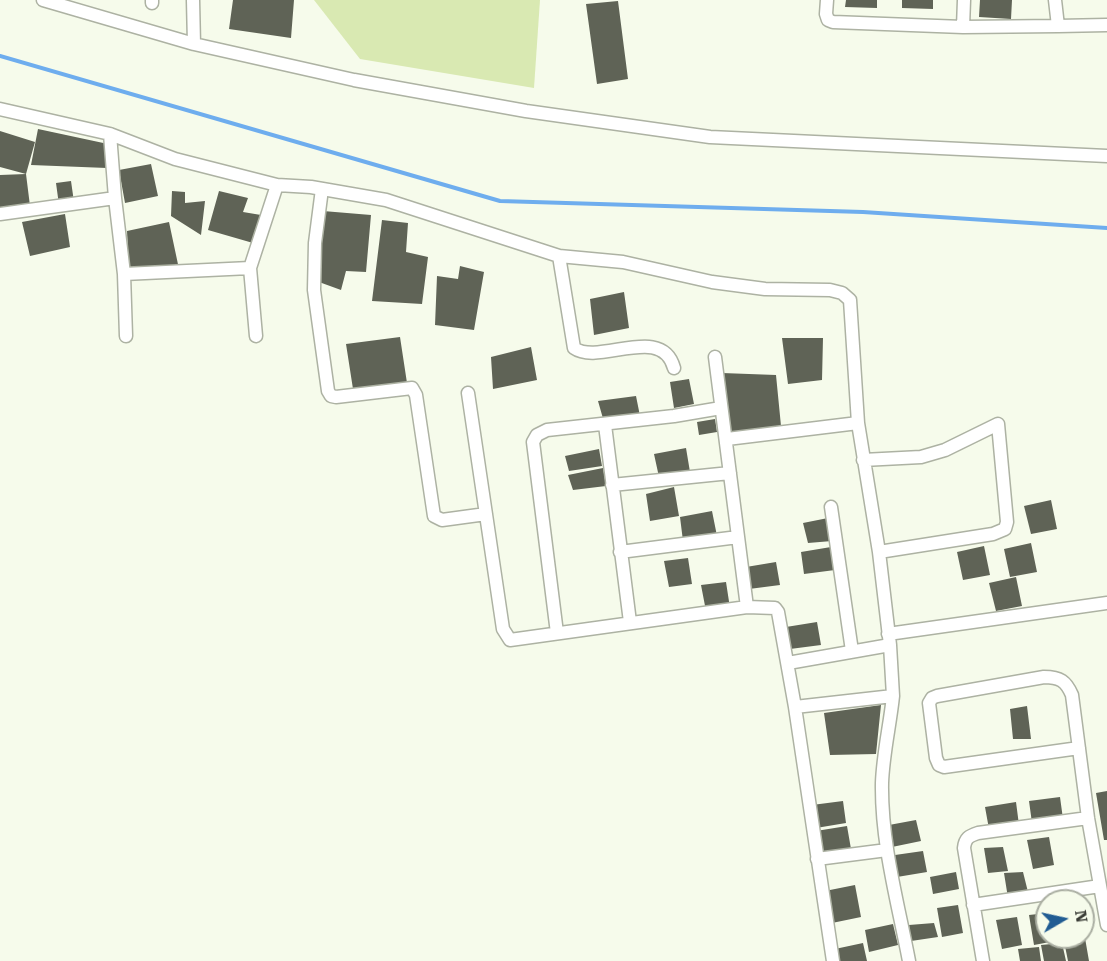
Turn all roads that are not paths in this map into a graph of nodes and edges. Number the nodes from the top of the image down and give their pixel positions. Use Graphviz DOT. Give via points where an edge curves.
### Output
graph roads {
  1 [pos="43,0"];
  2 [pos="193,0"];
  3 [pos="827,0"];
  4 [pos="964,0"];
  5 [pos="1056,0"];
  6 [pos="1107,25"];
  7 [pos="1058,26"];
  8 [pos="963,27"];
  9 [pos="194,44"];
  10 [pos="0,109"];
  11 [pos="110,134"];
  12 [pos="1107,156"];
  13 [pos="277,185"];
  14 [pos="322,189"];
  15 [pos="115,198"];
  16 [pos="0,214"];
  17 [pos="559,256"];
  18 [pos="250,268"];
  19 [pos="124,274"];
  20 [pos="126,336"];
  21 [pos="256,336"];
  22 [pos="715,357"];
  23 [pos="674,368"];
  24 [pos="468,393"];
  25 [pos="721,408"];
  26 [pos="858,423"];
  27 [pos="605,424"];
  28 [pos="727,439"];
  29 [pos="863,460"];
  30 [pos="730,473"];
  31 [pos="612,485"];
  32 [pos="831,507"];
  33 [pos="486,514"];
  34 [pos="738,537"];
  35 [pos="620,552"];
  36 [pos="879,552"];
  37 [pos="1107,603"];
  38 [pos="747,607"];
  39 [pos="630,622"];
  40 [pos="557,633"];
  41 [pos="889,640"];
  42 [pos="852,651"];
  43 [pos="788,663"];
  44 [pos="893,696"];
  45 [pos="795,707"];
  46 [pos="1079,748"];
  47 [pos="1088,818"];
  48 [pos="887,850"];
  49 [pos="817,859"];
  50 [pos="1100,886"];
  51 [pos="973,905"];
  52 [pos="1107,925"];
  53 [pos="833,961"];
  54 [pos="909,961"];
  55 [pos="983,961"];
  1 -- 9 [label="street"];
  2 -- 9 [label="street"];
  3 -- 8 [label="street" via="826,14 833,22"];
  4 -- 8 [label="street"];
  5 -- 7 [label="street"];
  6 -- 7 [label="street"];
  7 -- 8 [label="street"];
  9 -- 12 [label="street" via="388,87 710,136"];
  10 -- 11 [label="street"];
  11 -- 13 [label="street" via="175,159"];
  11 -- 15 [label="street"];
  13 -- 14 [label="street"];
  13 -- 18 [label="street"];
  14 -- 17 [label="street" via="386,200"];
  14 -- 33 [label="street" via="314,290 328,391 336,397 412,388 434,516 442,520"];
  15 -- 16 [label="street"];
  15 -- 19 [label="street"];
  17 -- 23 [label="street" via="574,348 587,353 658,348 671,357"];
  17 -- 26 [label="street" via="623,262 754,288 842,293 850,300"];
  18 -- 19 [label="street"];
  18 -- 21 [label="street"];
  19 -- 20 [label="street"];
  22 -- 25 [label="street"];
  24 -- 33 [label="street"];
  25 -- 27 [label="street"];
  25 -- 28 [label="street"];
  26 -- 28 [label="street"];
  26 -- 29 [label="street"];
  27 -- 31 [label="street"];
  27 -- 40 [label="street" via="547,430 533,442"];
  28 -- 30 [label="street"];
  29 -- 36 [label="street"];
  29 -- 36 [label="street" via="921,457 945,450 998,424 1005,529"];
  30 -- 31 [label="street"];
  30 -- 34 [label="street"];
  31 -- 35 [label="street"];
  32 -- 42 [label="street"];
  33 -- 40 [label="street" via="505,634 510,640"];
  34 -- 35 [label="street"];
  34 -- 38 [label="street"];
  35 -- 39 [label="street"];
  36 -- 41 [label="street"];
  37 -- 41 [label="street"];
  38 -- 39 [label="street"];
  38 -- 43 [label="street" via="775,608 778,612"];
  39 -- 40 [label="street"];
  41 -- 42 [label="street"];
  41 -- 44 [label="street"];
  42 -- 43 [label="street"];
  43 -- 45 [label="street"];
  44 -- 45 [label="street"];
  44 -- 48 [label="street" via="882,784"];
  45 -- 49 [label="street"];
  46 -- 46 [label="street" via="1072,695 1058,677 937,696 929,703 936,758 944,767"];
  46 -- 47 [label="street"];
  47 -- 50 [label="street"];
  47 -- 51 [label="street" via="970,835 964,848"];
  48 -- 49 [label="street"];
  48 -- 54 [label="street"];
  49 -- 53 [label="street"];
  50 -- 51 [label="street"];
  50 -- 52 [label="street"];
  51 -- 55 [label="street"];
}
